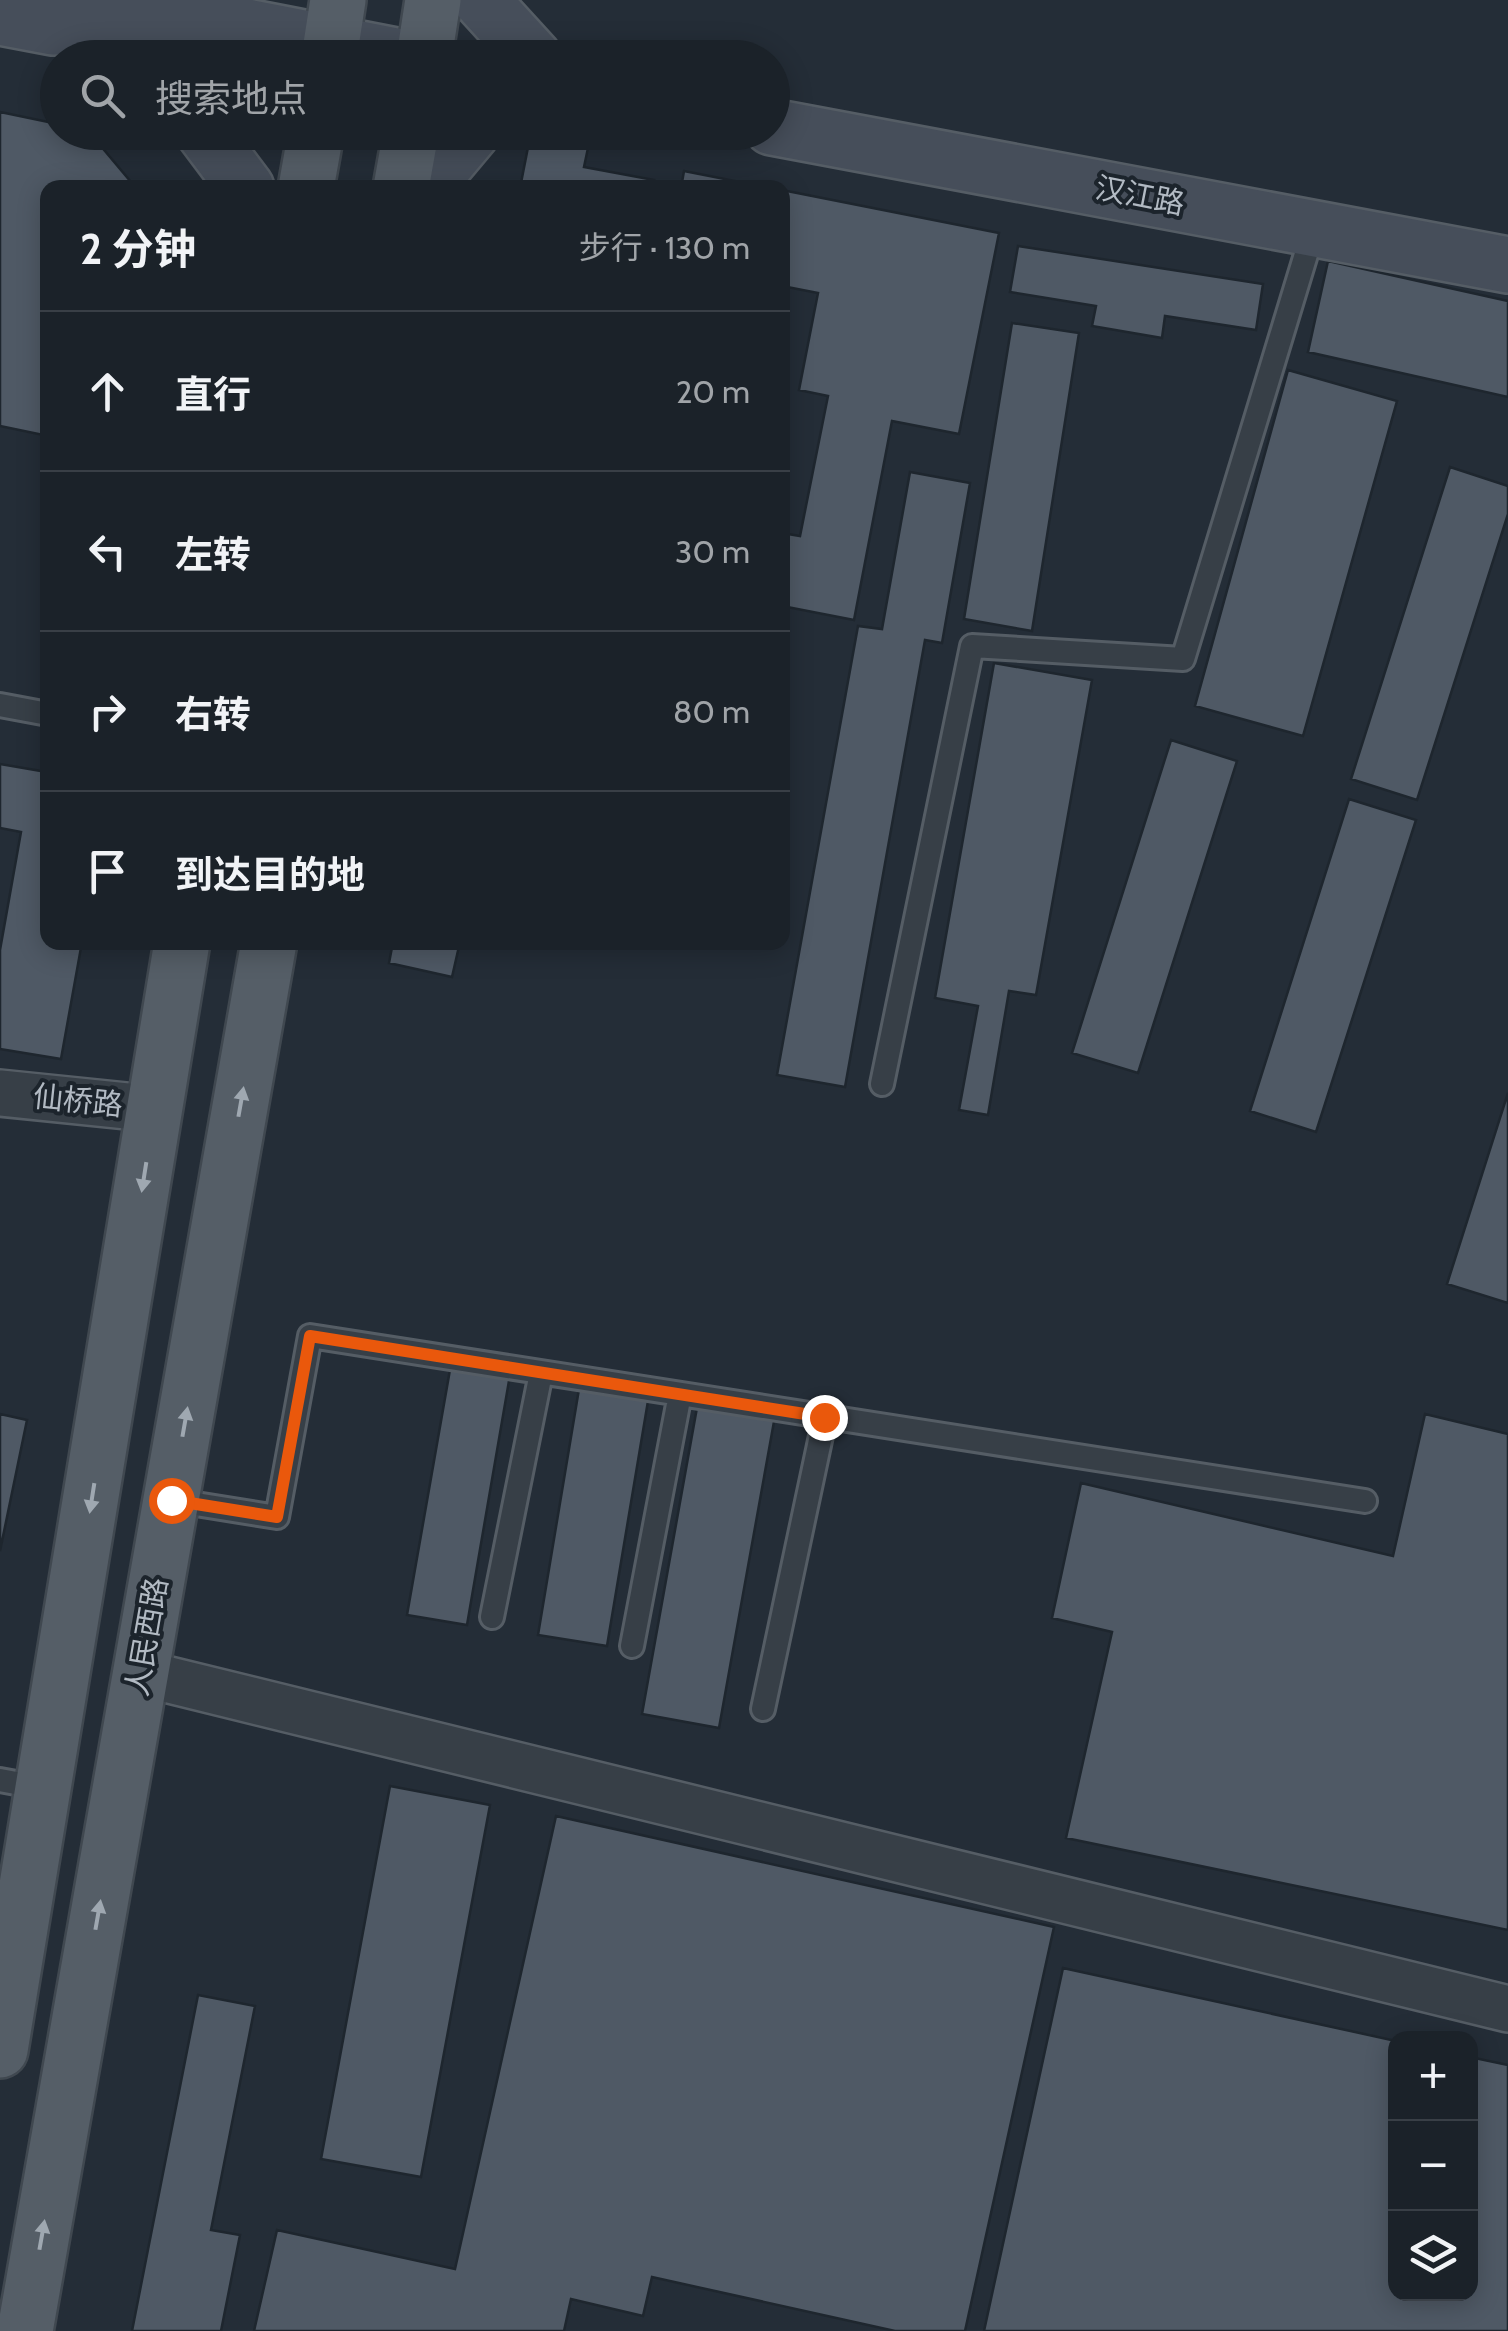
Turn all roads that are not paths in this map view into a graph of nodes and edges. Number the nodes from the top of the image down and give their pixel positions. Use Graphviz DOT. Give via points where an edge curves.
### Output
graph roads {
  1 [pos="433,0"];
  2 [pos="481,0"];
  3 [pos="194,10"];
  4 [pos="0,17"];
  5 [pos="53,27"];
  6 [pos="333,33"];
  7 [pos="73,40"];
  8 [pos="427,40"];
  9 [pos="518,40"];
  10 [pos="790,129"];
  11 [pos="218,150"];
  12 [pos="313,150"];
  13 [pos="408,150"];
  14 [pos="457,150"];
  15 [pos="240,180"];
  16 [pos="307,180"];
  17 [pos="402,180"];
  18 [pos="433,180"];
  19 [pos="1314,228"];
  20 [pos="1508,265"];
  21 [pos="0,705"];
  22 [pos="40,712"];
  23 [pos="181,950"];
  24 [pos="268,950"];
  25 [pos="882,1084"];
  26 [pos="0,1093"];
  27 [pos="156,1109"];
  28 [pos="542,1373"];
  29 [pos="680,1394"];
  30 [pos="824,1417"];
  31 [pos="171,1500"];
  32 [pos="1365,1501"];
  33 [pos="492,1617"];
  34 [pos="632,1646"];
  35 [pos="140,1672"];
  36 [pos="763,1709"];
  37 [pos="22,1784"];
  38 [pos="1508,2009"];
  39 [pos="0,2050"];
  40 [pos="25,2331"];
  1 -- 8 [label="main road"];
  2 -- 9 [label="main road"];
  3 -- 5 [label="main road"];
  3 -- 6 [label="main road"];
  4 -- 5 [label="main road"];
  5 -- 7 [label="main road"];
  10 -- 19 [label="main road, 汉江路"];
  11 -- 15 [label="main road"];
  12 -- 16 [label="main road"];
  13 -- 17 [label="main road"];
  14 -- 18 [label="main road"];
  19 -- 20 [label="main road, 汉江路"];
  19 -- 25 [label="lane" via="1182,659 972,646"];
  21 -- 22 [label="lane"];
  23 -- 27 [label="main road"];
  31 -- 24 [label="main road, 人民西路, one-way"];
  26 -- 27 [label="street, 仙桥路"];
  27 -- 37 [label="main road, one-way"];
  28 -- 29 [label="lane"];
  28 -- 31 [label="lane" via="310,1336 277,1517"];
  28 -- 33 [label="lane"];
  29 -- 30 [label="lane"];
  29 -- 34 [label="lane"];
  30 -- 32 [label="lane"];
  30 -- 36 [label="lane"];
  31 -- 35 [label="main road, 人民西路"];
  35 -- 38 [label="street"];
  40 -- 35 [label="main road, 人民西路, one-way"];
  37 -- 39 [label="main road"];
}
